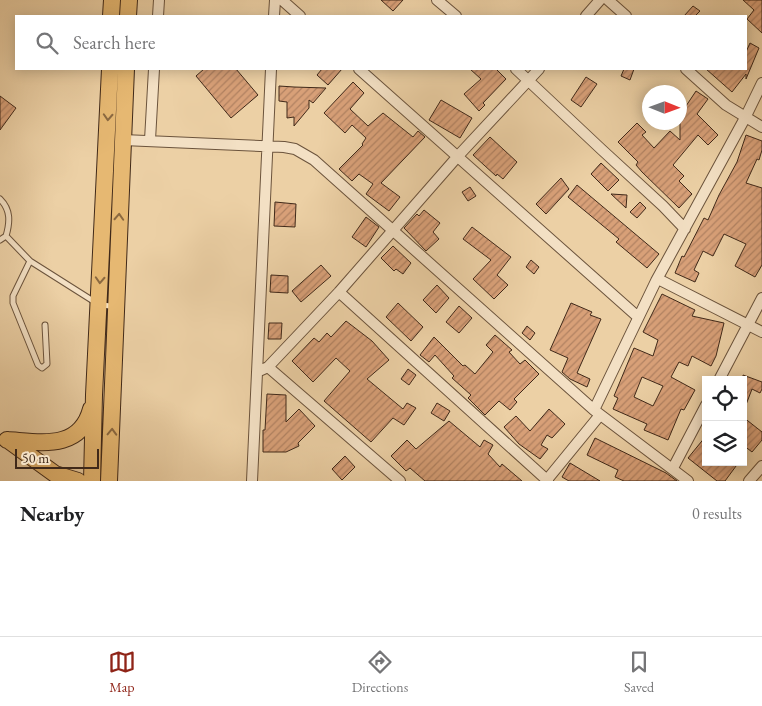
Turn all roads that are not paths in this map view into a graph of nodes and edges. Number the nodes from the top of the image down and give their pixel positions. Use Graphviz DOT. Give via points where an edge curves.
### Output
graph roads {
  1 [pos="112,0"];
  2 [pos="129,0"];
  3 [pos="159,0"];
  4 [pos="275,0"];
  5 [pos="282,0"];
  6 [pos="437,0"];
  7 [pos="600,0"];
  8 [pos="608,0"];
  9 [pos="111,15"];
  10 [pos="128,15"];
  11 [pos="158,15"];
  12 [pos="274,15"];
  13 [pos="299,15"];
  14 [pos="455,15"];
  15 [pos="587,15"];
  16 [pos="625,15"];
  17 [pos="110,70"];
  18 [pos="126,70"];
  19 [pos="154,70"];
  20 [pos="272,70"];
  21 [pos="361,70"];
  22 [pos="517,70"];
  23 [pos="538,70"];
  24 [pos="687,70"];
  25 [pos="529,80"];
  26 [pos="762,83"];
  27 [pos="745,118"];
  28 [pos="762,127"];
  29 [pos="123,140"];
  30 [pos="150,140"];
  31 [pos="267,146"];
  32 [pos="458,156"];
  33 [pos="0,199"];
  34 [pos="685,229"];
  35 [pos="393,231"];
  36 [pos="6,236"];
  37 [pos="0,240"];
  38 [pos="30,261"];
  39 [pos="658,279"];
  40 [pos="339,292"];
  41 [pos="762,298"];
  42 [pos="98,304"];
  43 [pos="115,307"];
  44 [pos="638,317"];
  45 [pos="748,324"];
  46 [pos="44,325"];
  47 [pos="762,332"];
  48 [pos="268,367"];
  49 [pos="257,372"];
  50 [pos="721,376"];
  51 [pos="94,395"];
  52 [pos="597,412"];
  53 [pos="702,412"];
  54 [pos="4,437"];
  55 [pos="762,466"];
  56 [pos="672,468"];
  57 [pos="58,477"];
  58 [pos="78,481"];
  59 [pos="92,481"];
  60 [pos="109,481"];
  61 [pos="252,481"];
  62 [pos="400,481"];
  63 [pos="547,481"];
  64 [pos="688,481"];
  65 [pos="749,481"];
  1 -- 9 [label="main road"];
  2 -- 10 [label="main road"];
  3 -- 11 [label="street"];
  4 -- 12 [label="street"];
  5 -- 13 [label="street"];
  6 -- 14 [label="street"];
  7 -- 15 [label="street"];
  8 -- 16 [label="street"];
  17 -- 42 [label="main road, one-way"];
  18 -- 29 [label="main road"];
  19 -- 30 [label="street"];
  20 -- 31 [label="street"];
  21 -- 32 [label="street"];
  22 -- 25 [label="street"];
  23 -- 25 [label="street"];
  24 -- 27 [label="street" via="726,106"];
  25 -- 32 [label="street"];
  25 -- 34 [label="street"];
  26 -- 27 [label="street"];
  27 -- 28 [label="street"];
  27 -- 34 [label="street"];
  29 -- 30 [label="street"];
  43 -- 29 [label="main road, one-way"];
  30 -- 31 [label="street"];
  31 -- 35 [label="street" via="295,149 305,154"];
  31 -- 49 [label="street"];
  32 -- 35 [label="street"];
  32 -- 44 [label="street"];
  33 -- 36 [label="lane" via="8,211"];
  34 -- 39 [label="street"];
  35 -- 40 [label="street"];
  35 -- 52 [label="street"];
  36 -- 37 [label="lane"];
  36 -- 38 [label="lane"];
  38 -- 42 [label="lane"];
  38 -- 46 [label="lane" via="13,296 13,303 42,368 47,364"];
  39 -- 44 [label="street"];
  39 -- 45 [label="street"];
  40 -- 48 [label="street"];
  40 -- 63 [label="street"];
  41 -- 45 [label="street"];
  42 -- 43 [label="lane"];
  42 -- 51 [label="main road"];
  60 -- 43 [label="main road, one-way"];
  44 -- 52 [label="street"];
  45 -- 47 [label="street"];
  45 -- 50 [label="street"];
  48 -- 49 [label="street"];
  48 -- 62 [label="street"];
  49 -- 61 [label="street"];
  51 -- 54 [label="main road" via="84,426 64,440 41,442"];
  51 -- 59 [label="main road"];
  52 -- 56 [label="street"];
  52 -- 63 [label="street"];
  53 -- 56 [label="street"];
  54 -- 57 [label="main road"];
  55 -- 65 [label="street"];
  56 -- 64 [label="street"];
  57 -- 58 [label="main road"];
}
